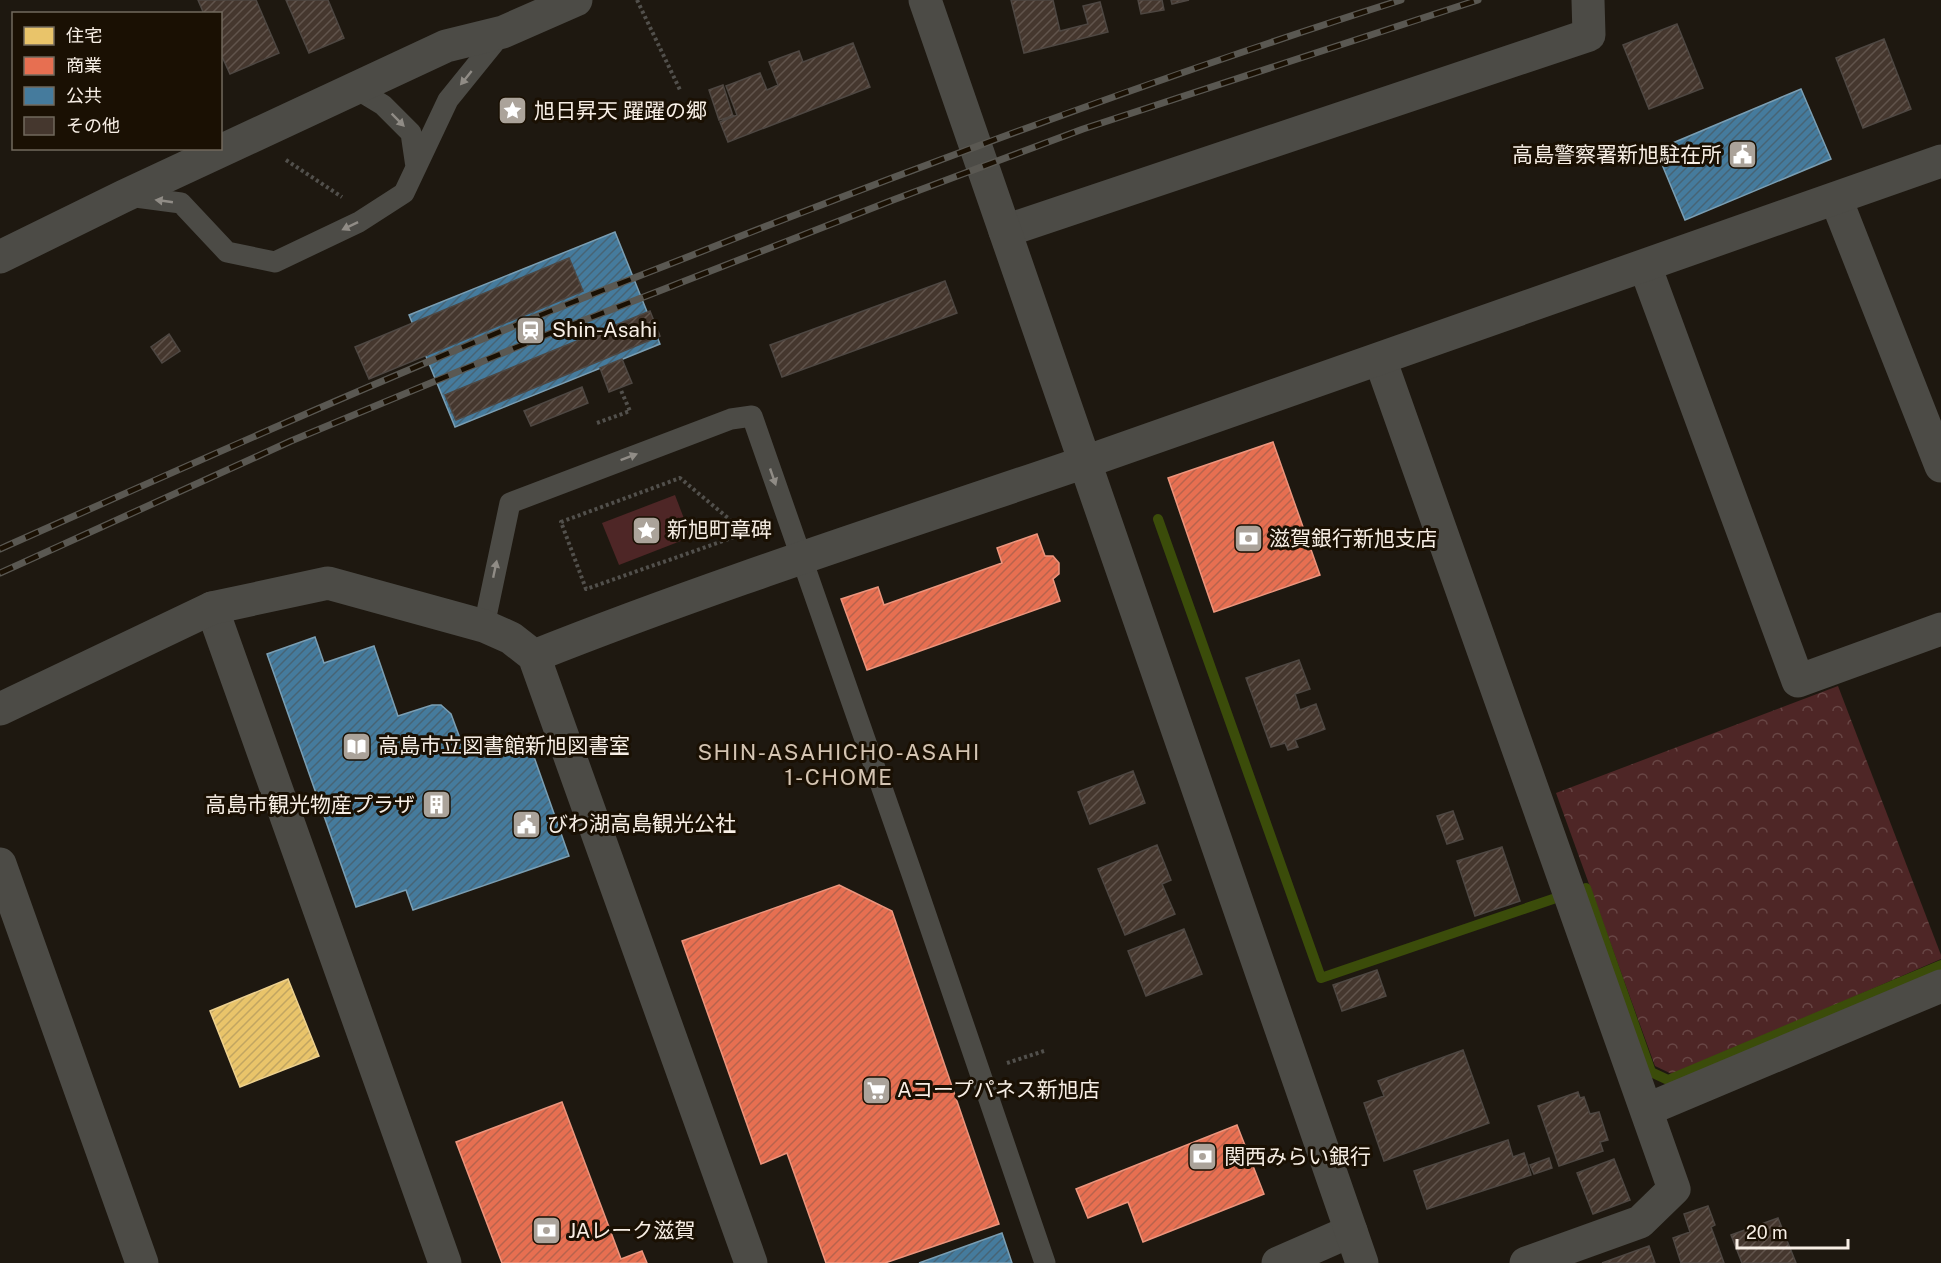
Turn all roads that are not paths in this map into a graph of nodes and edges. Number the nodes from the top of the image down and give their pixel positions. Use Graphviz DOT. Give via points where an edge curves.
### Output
graph roads {
  1 [pos="576,0"];
  2 [pos="926,0"];
  3 [pos="1588,0"];
  4 [pos="503,32"];
  5 [pos="355,88"];
  6 [pos="1941,161"];
  7 [pos="416,167"];
  8 [pos="124,196"];
  9 [pos="1836,199"];
  10 [pos="1005,231"];
  11 [pos="0,257"];
  12 [pos="1645,266"];
  13 [pos="1380,359"];
  14 [pos="1085,462"];
  15 [pos="1941,466"];
  16 [pos="801,558"];
  17 [pos="212,608"];
  18 [pos="484,626"];
  19 [pos="1941,629"];
  20 [pos="534,656"];
  21 [pos="0,709"];
  22 [pos="0,864"];
  23 [pos="1941,986"];
  24 [pos="1646,1110"];
  25 [pos="1351,1232"];
  26 [pos="142,1263"];
  27 [pos="445,1263"];
  28 [pos="751,1263"];
  29 [pos="1045,1263"];
  30 [pos="1278,1263"];
  31 [pos="1362,1263"];
  32 [pos="1526,1263"];
  1 -- 4 [label="street"];
  2 -- 10 [label="street"];
  3 -- 10 [label="street" via="1589,35"];
  4 -- 5 [label="street" via="446,46"];
  4 -- 7 [label="lane, one-way" via="448,100"];
  5 -- 7 [label="lane, one-way" via="383,105 411,134"];
  5 -- 8 [label="street"];
  6 -- 9 [label="street"];
  7 -- 8 [label="lane, one-way" via="404,193 359,222 275,262 226,252 181,204"];
  8 -- 11 [label="street"];
  9 -- 12 [label="street"];
  9 -- 15 [label="street"];
  10 -- 14 [label="street"];
  12 -- 13 [label="street"];
  12 -- 19 [label="street" via="1798,681"];
  13 -- 14 [label="street"];
  13 -- 24 [label="street"];
  14 -- 16 [label="street"];
  14 -- 25 [label="street"];
  18 -- 16 [label="lane, one-way" via="510,502 731,419 752,416"];
  16 -- 20 [label="street"];
  16 -- 29 [label="lane"];
  17 -- 18 [label="street" via="328,583"];
  17 -- 21 [label="street"];
  17 -- 27 [label="street"];
  18 -- 20 [label="street" via="511,638"];
  20 -- 28 [label="street"];
  22 -- 26 [label="street"];
  23 -- 24 [label="street"];
  24 -- 32 [label="street" via="1674,1189 1640,1222"];
  25 -- 30 [label="street"];
  25 -- 31 [label="street"];
}
